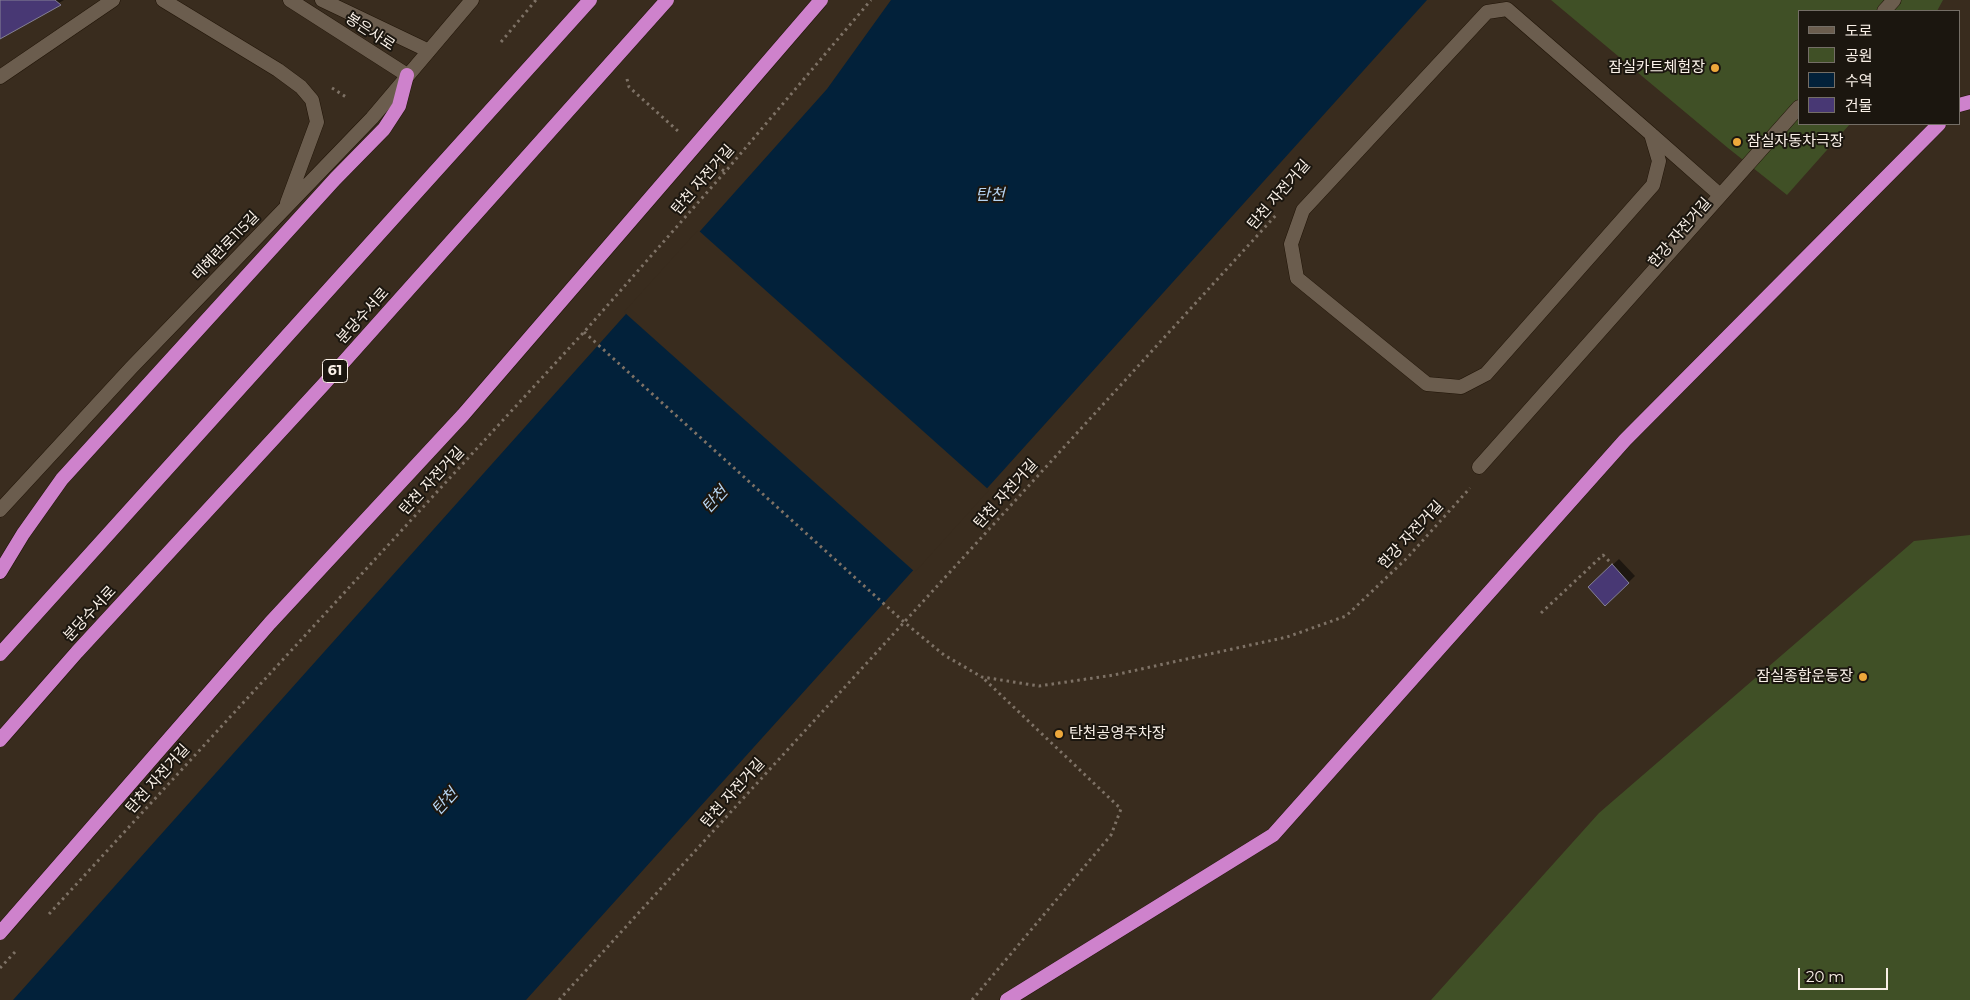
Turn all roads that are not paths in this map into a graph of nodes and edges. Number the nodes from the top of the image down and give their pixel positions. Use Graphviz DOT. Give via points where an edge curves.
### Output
graph roads {
  1 [pos="163,0"];
  2 [pos="290,0"];
  3 [pos="322,0"];
  4 [pos="472,0"];
  5 [pos="590,0"];
  6 [pos="667,0"];
  7 [pos="821,0"];
  8 [pos="1894,0"];
  9 [pos="106,2"];
  10 [pos="1885,10"];
  11 [pos="429,50"];
  12 [pos="407,75"];
  13 [pos="0,77"];
  14 [pos="1798,108"];
  15 [pos="1938,125"];
  16 [pos="1651,134"];
  17 [pos="1720,195"];
  18 [pos="285,209"];
  19 [pos="1479,467"];
  20 [pos="0,510"];
  21 [pos="0,572"];
  22 [pos="0,654"];
  23 [pos="0,740"];
  24 [pos="0,933"];
  25 [pos="1007,1000"];
  1 -- 18 [label="street" via="278,70 312,100 317,122"];
  2 -- 12 [label="street, 봉은사로"];
  3 -- 11 [label="street, 봉은사로"];
  4 -- 11 [label="street, 테헤란로115길"];
  5 -- 22 [label="highway, bridge"];
  6 -- 23 [label="highway, 분당수서로 / 61, bridge"];
  7 -- 24 [label="highway, bridge" via="463,415 270,623"];
  8 -- 10 [label="street"];
  9 -- 13 [label="street"];
  11 -- 12 [label="street, 테헤란로115길"];
  12 -- 18 [label="street, 테헤란로115길" via="372,118"];
  12 -- 21 [label="highway" via="399,106 384,129 62,479"];
  14 -- 17 [label="street"];
  15 -- 25 [label="highway" via="1625,440 1273,835"];
  16 -- 16 [label="street" via="1507,8 1487,12 1303,210 1291,244 1297,278 1427,384 1461,387 1486,374 1653,185 1659,161"];
  16 -- 17 [label="street"];
  17 -- 19 [label="street"];
  18 -- 20 [label="street, 테헤란로115길" via="124,375"];
}
